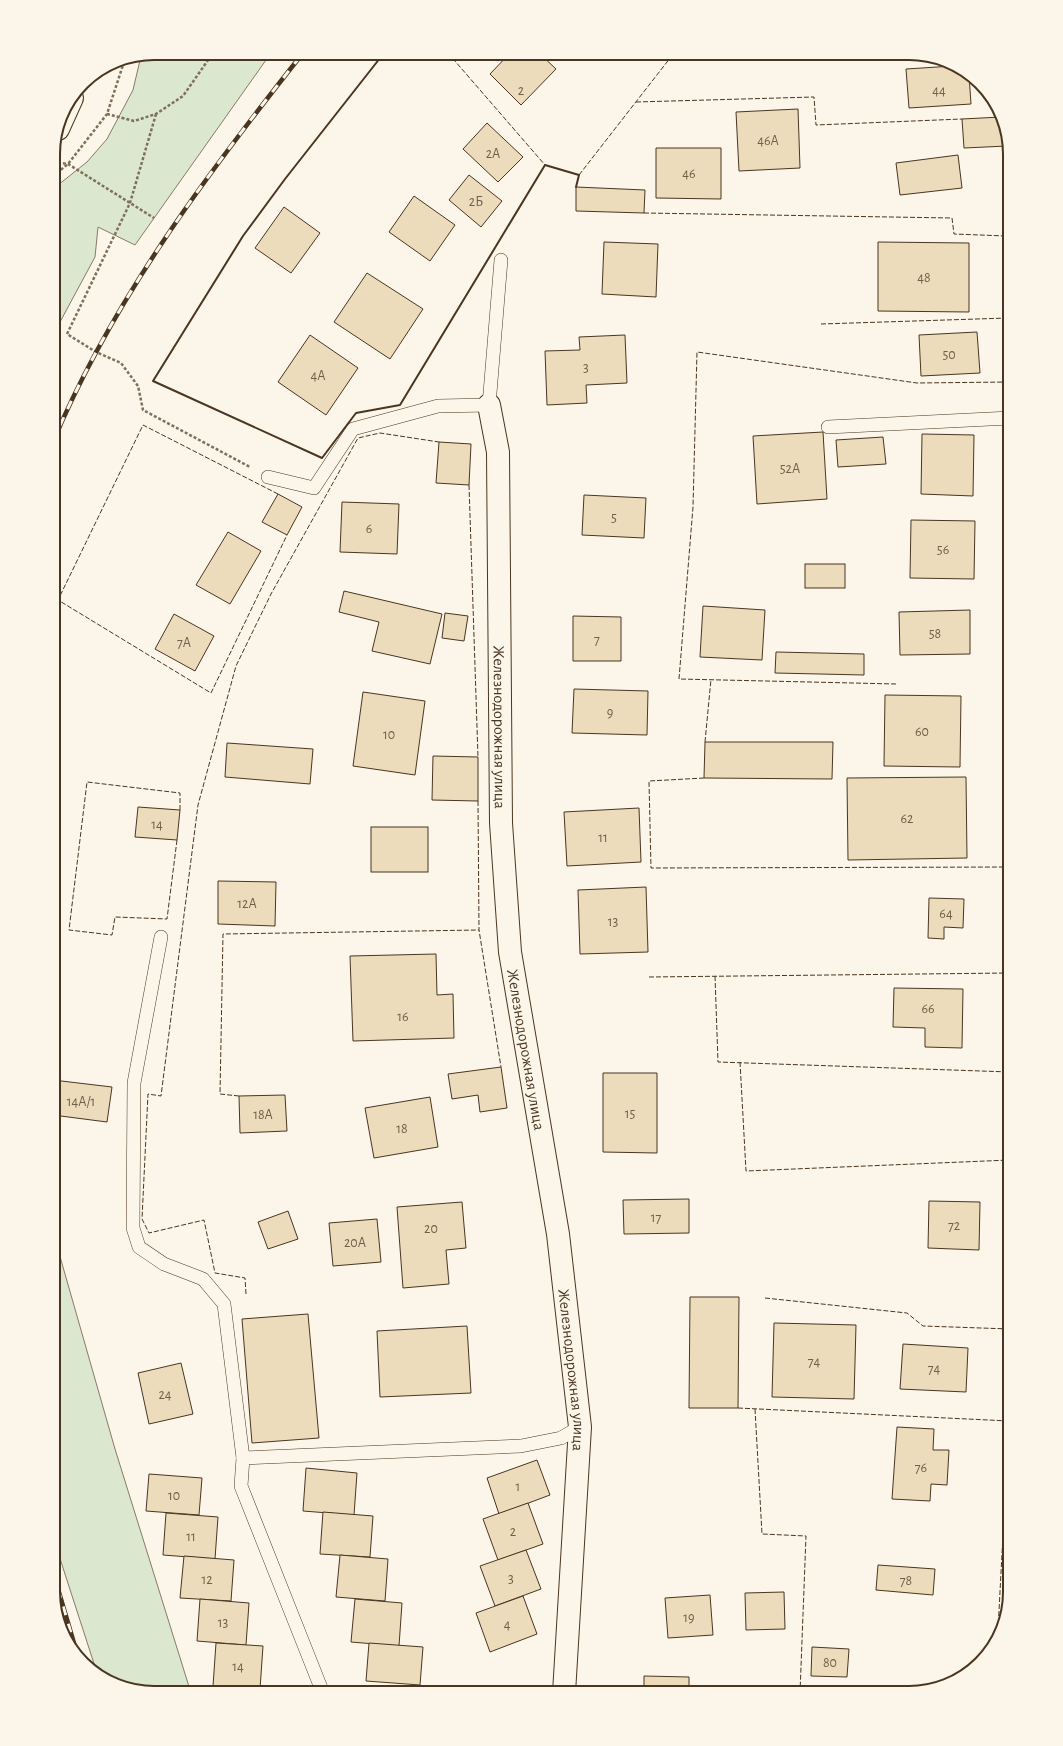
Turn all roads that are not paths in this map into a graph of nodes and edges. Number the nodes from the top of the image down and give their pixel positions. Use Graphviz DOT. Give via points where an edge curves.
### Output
graph roads {
  1 [pos="501,260"];
  2 [pos="490,405"];
  3 [pos="1003,418"];
  4 [pos="828,427"];
  5 [pos="268,477"];
  6 [pos="161,937"];
  7 [pos="580,1427"];
  8 [pos="243,1458"];
  9 [pos="321,1686"];
  10 [pos="564,1686"];
  1 -- 2 [label="lane"];
  2 -- 5 [label="lane" via="438,406 353,429 314,488"];
  2 -- 7 [label="street, Железнодорожная улица" via="498,452 501,823 510,952 558,1234"];
  3 -- 4 [label="lane"];
  6 -- 8 [label="lane" via="134,1083 133,1228 139,1247 164,1264 203,1279 224,1304"];
  7 -- 8 [label="lane" via="561,1438 521,1446"];
  7 -- 10 [label="street, Железнодорожная улица"];
  8 -- 9 [label="lane" via="241,1486"];
}
